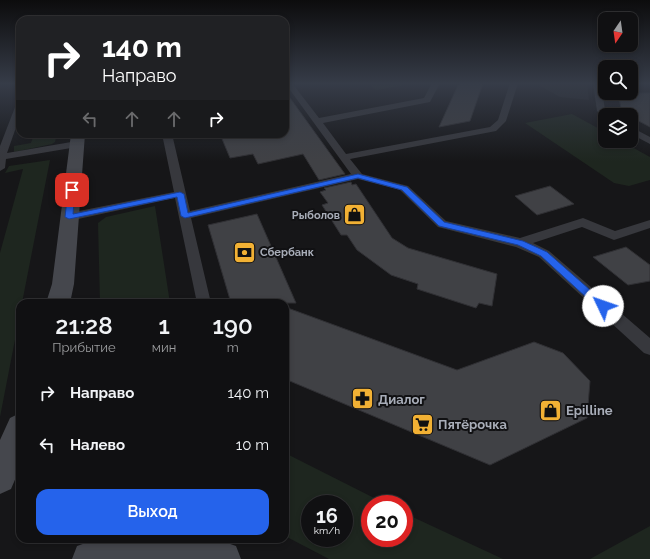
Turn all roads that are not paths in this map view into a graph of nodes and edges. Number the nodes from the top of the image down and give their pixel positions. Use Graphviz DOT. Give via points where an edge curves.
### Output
graph roads {
  1 [pos="309,109"];
  2 [pos="382,109"];
  3 [pos="506,109"];
  4 [pos="16,115"];
  5 [pos="319,122"];
  6 [pos="638,134"];
  7 [pos="168,138"];
  8 [pos="78,139"];
  9 [pos="650,141"];
  10 [pos="1,156"];
  11 [pos="344,157"];
  12 [pos="0,168"];
  13 [pos="358,176"];
  14 [pos="180,194"];
  15 [pos="185,216"];
  16 [pos="69,217"];
  17 [pos="650,224"];
  18 [pos="520,243"];
  19 [pos="62,297"];
  20 [pos="203,299"];
  21 [pos="650,348"];
  22 [pos="16,438"];
  23 [pos="0,478"];
  24 [pos="165,544"];
  25 [pos="90,559"];
  26 [pos="223,559"];
  1 -- 5 [label="lane"];
  2 -- 5 [label="lane"];
  3 -- 11 [label="lane" via="502,120 493,128"];
  4 -- 10 [label="lane"];
  5 -- 11 [label="lane"];
  6 -- 9 [label="lane"];
  7 -- 14 [label="lane"];
  8 -- 10 [label="lane"];
  8 -- 16 [label="main road"];
  10 -- 12 [label="lane"];
  11 -- 13 [label="lane"];
  13 -- 15 [label="lane"];
  13 -- 18 [label="lane" via="404,188 442,224"];
  14 -- 15 [label="lane"];
  14 -- 16 [label="lane"];
  15 -- 20 [label="lane"];
  16 -- 19 [label="main road"];
  17 -- 18 [label="lane" via="614,236 583,222"];
  18 -- 21 [label="lane" via="544,254"];
  22 -- 23 [label="main road"];
  24 -- 25 [label="main road"];
  24 -- 26 [label="main road"];
}
